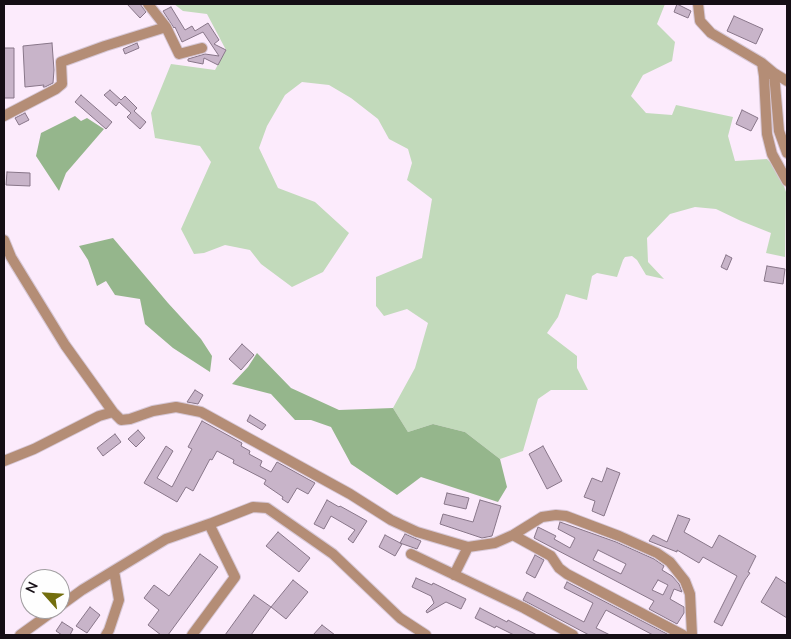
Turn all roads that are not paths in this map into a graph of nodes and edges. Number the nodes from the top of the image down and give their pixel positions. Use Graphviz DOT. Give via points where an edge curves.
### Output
graph roads {
  1 [pos="148,4"];
  2 [pos="698,4"];
  3 [pos="166,27"];
  4 [pos="202,48"];
  5 [pos="769,75"];
  6 [pos="787,81"];
  7 [pos="4,116"];
  8 [pos="786,147"];
  9 [pos="787,181"];
  10 [pos="4,240"];
  11 [pos="113,412"];
  12 [pos="4,461"];
  13 [pos="209,524"];
  14 [pos="513,535"];
  15 [pos="468,547"];
  16 [pos="411,554"];
  17 [pos="114,571"];
  18 [pos="454,575"];
  19 [pos="70,600"];
  20 [pos="42,619"];
  21 [pos="20,635"];
  22 [pos="106,635"];
  23 [pos="192,635"];
  24 [pos="426,635"];
  25 [pos="573,635"];
  26 [pos="682,635"];
  27 [pos="692,635"];
  1 -- 3 [label="street"];
  2 -- 5 [label="street" via="700,22 711,33 762,63"];
  3 -- 4 [label="street" via="179,54"];
  3 -- 7 [label="street" via="61,62 62,84"];
  5 -- 6 [label="street"];
  5 -- 8 [label="street"];
  5 -- 9 [label="street" via="767,134 772,154"];
  10 -- 11 [label="street" via="65,345"];
  11 -- 12 [label="street"];
  11 -- 15 [label="street" via="120,420 176,407 201,412 392,520 417,532"];
  13 -- 17 [label="street" via="166,538"];
  13 -- 23 [label="street" via="234,577"];
  13 -- 24 [label="street" via="253,506 267,508 333,554 400,618"];
  14 -- 15 [label="street"];
  14 -- 26 [label="street" via="551,556 567,574"];
  14 -- 27 [label="street" via="542,517 566,516 657,553 670,562 685,581 690,594"];
  15 -- 18 [label="street"];
  16 -- 18 [label="street"];
  17 -- 19 [label="street"];
  17 -- 22 [label="street" via="119,600"];
  18 -- 25 [label="street"];
  20 -- 21 [label="street"];
}
